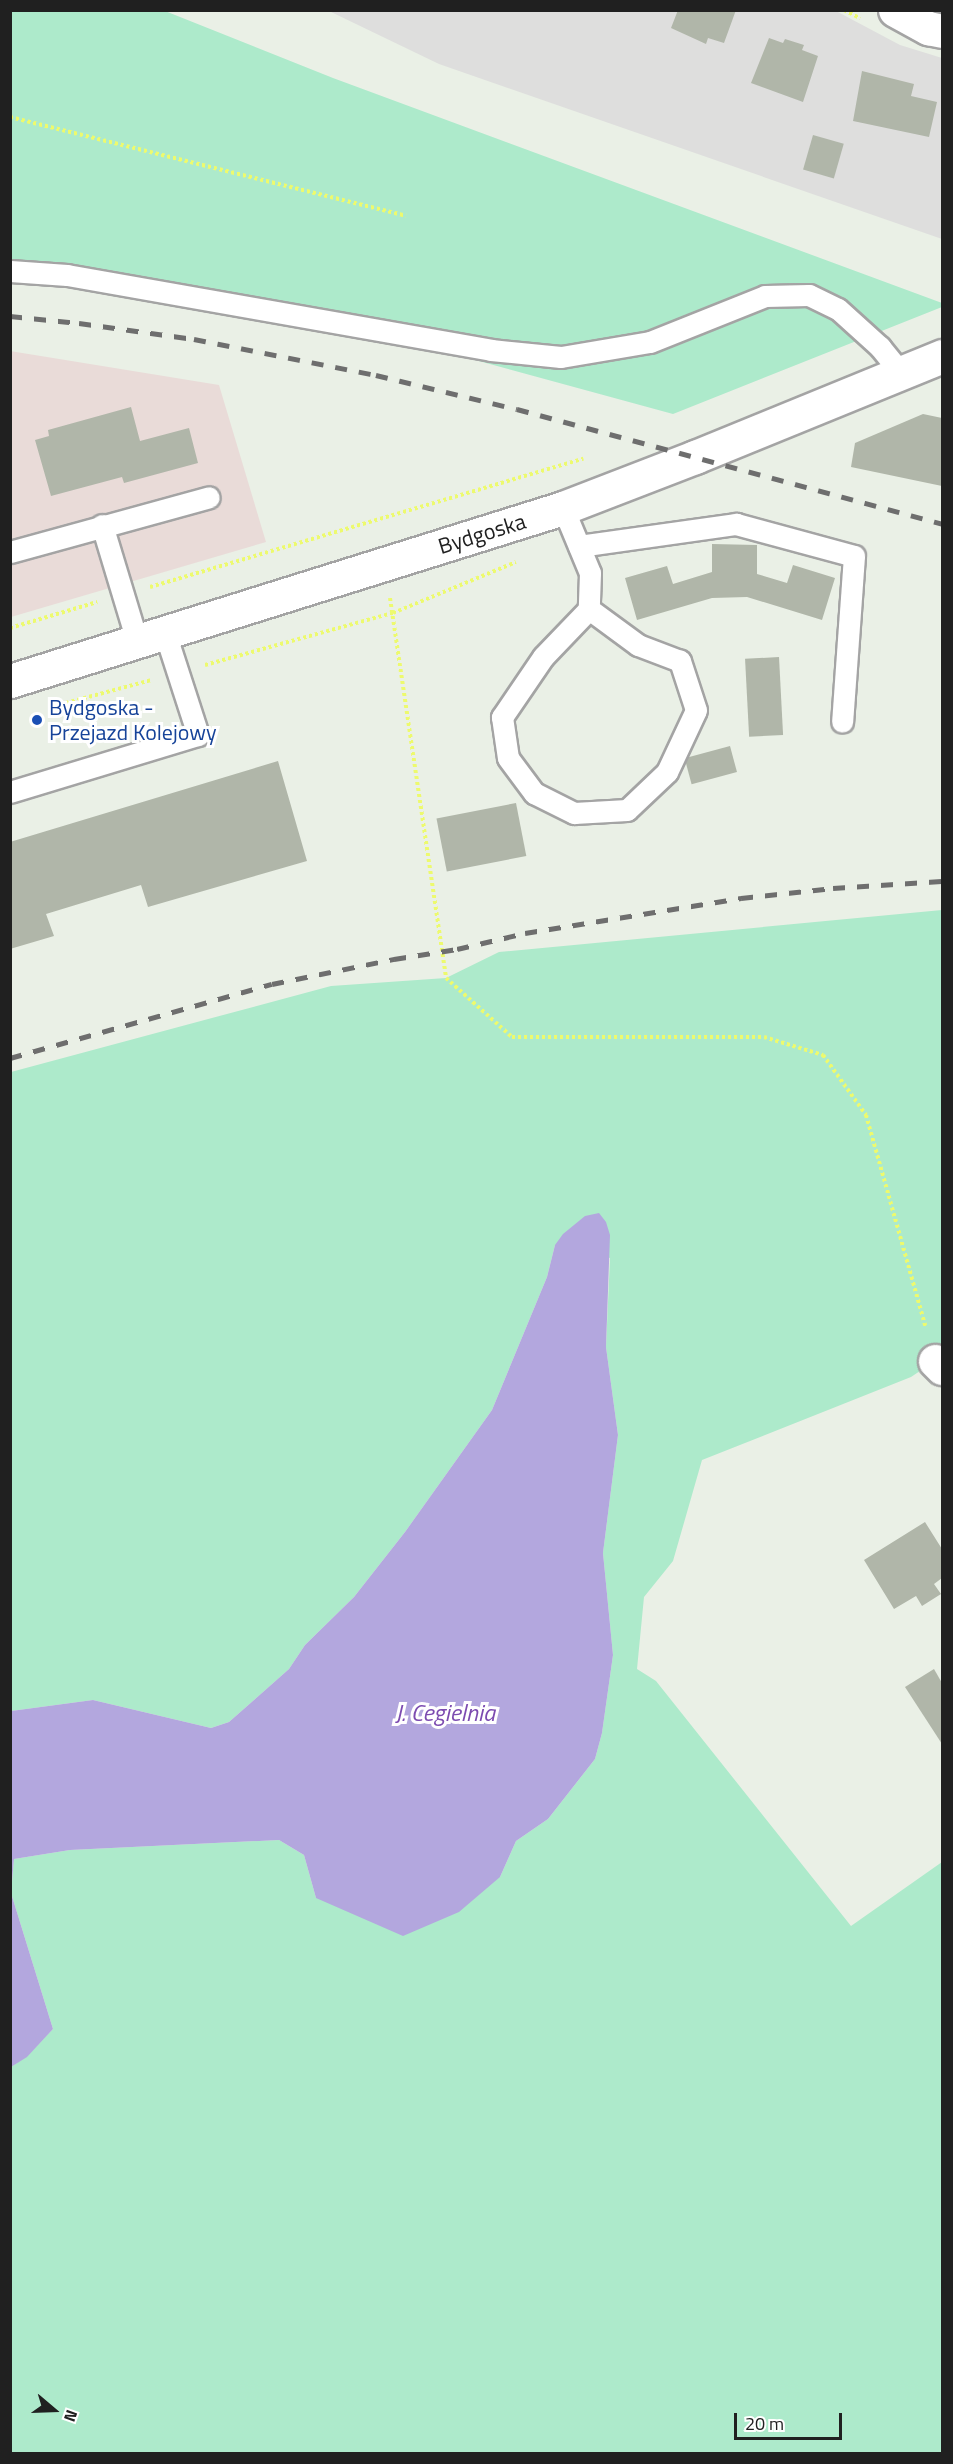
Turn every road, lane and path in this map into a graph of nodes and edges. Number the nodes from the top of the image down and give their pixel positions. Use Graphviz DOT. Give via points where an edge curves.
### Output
graph roads {
  1 [pos="895,10"];
  2 [pos="942,32"];
  3 [pos="10,117"];
  4 [pos="406,216"];
  5 [pos="10,270"];
  6 [pos="942,356"];
  7 [pos="901,373"];
  8 [pos="594,456"];
  9 [pos="210,497"];
  10 [pos="563,508"];
  11 [pos="102,525"];
  12 [pos="579,546"];
  13 [pos="10,552"];
  14 [pos="382,565"];
  15 [pos="123,594"];
  16 [pos="590,609"];
  17 [pos="10,628"];
  18 [pos="151,637"];
  19 [pos="10,681"];
  20 [pos="842,722"];
  21 [pos="10,792"];
  22 [pos="939,1365"];
  1 -- 2 [label="street"];
  3 -- 4 [label="path"];
  5 -- 7 [label="lane" via="68,275 490,350 561,357 650,342 765,296 809,295 838,309 880,347"];
  6 -- 7 [label="street, Bydgoska"];
  7 -- 10 [label="street, Bydgoska"];
  8 -- 15 [label="path"];
  9 -- 11 [label="lane"];
  10 -- 12 [label="lane"];
  10 -- 14 [label="street, Bydgoska"];
  11 -- 13 [label="lane"];
  11 -- 15 [label="lane"];
  12 -- 16 [label="lane" via="591,573"];
  12 -- 20 [label="lane" via="736,524 854,556"];
  14 -- 18 [label="street, Bydgoska"];
  14 -- 22 [label="path" via="393,613 446,978 512,1037 764,1037 823,1055 866,1115"];
  15 -- 17 [label="path"];
  15 -- 18 [label="lane"];
  16 -- 16 [label="lane" via="543,657 502,717 508,758 534,794 574,813 627,810 667,772 696,710 680,661 638,645"];
  18 -- 19 [label="street, Bydgoska"];
  18 -- 21 [label="lane" via="198,735"];
}
